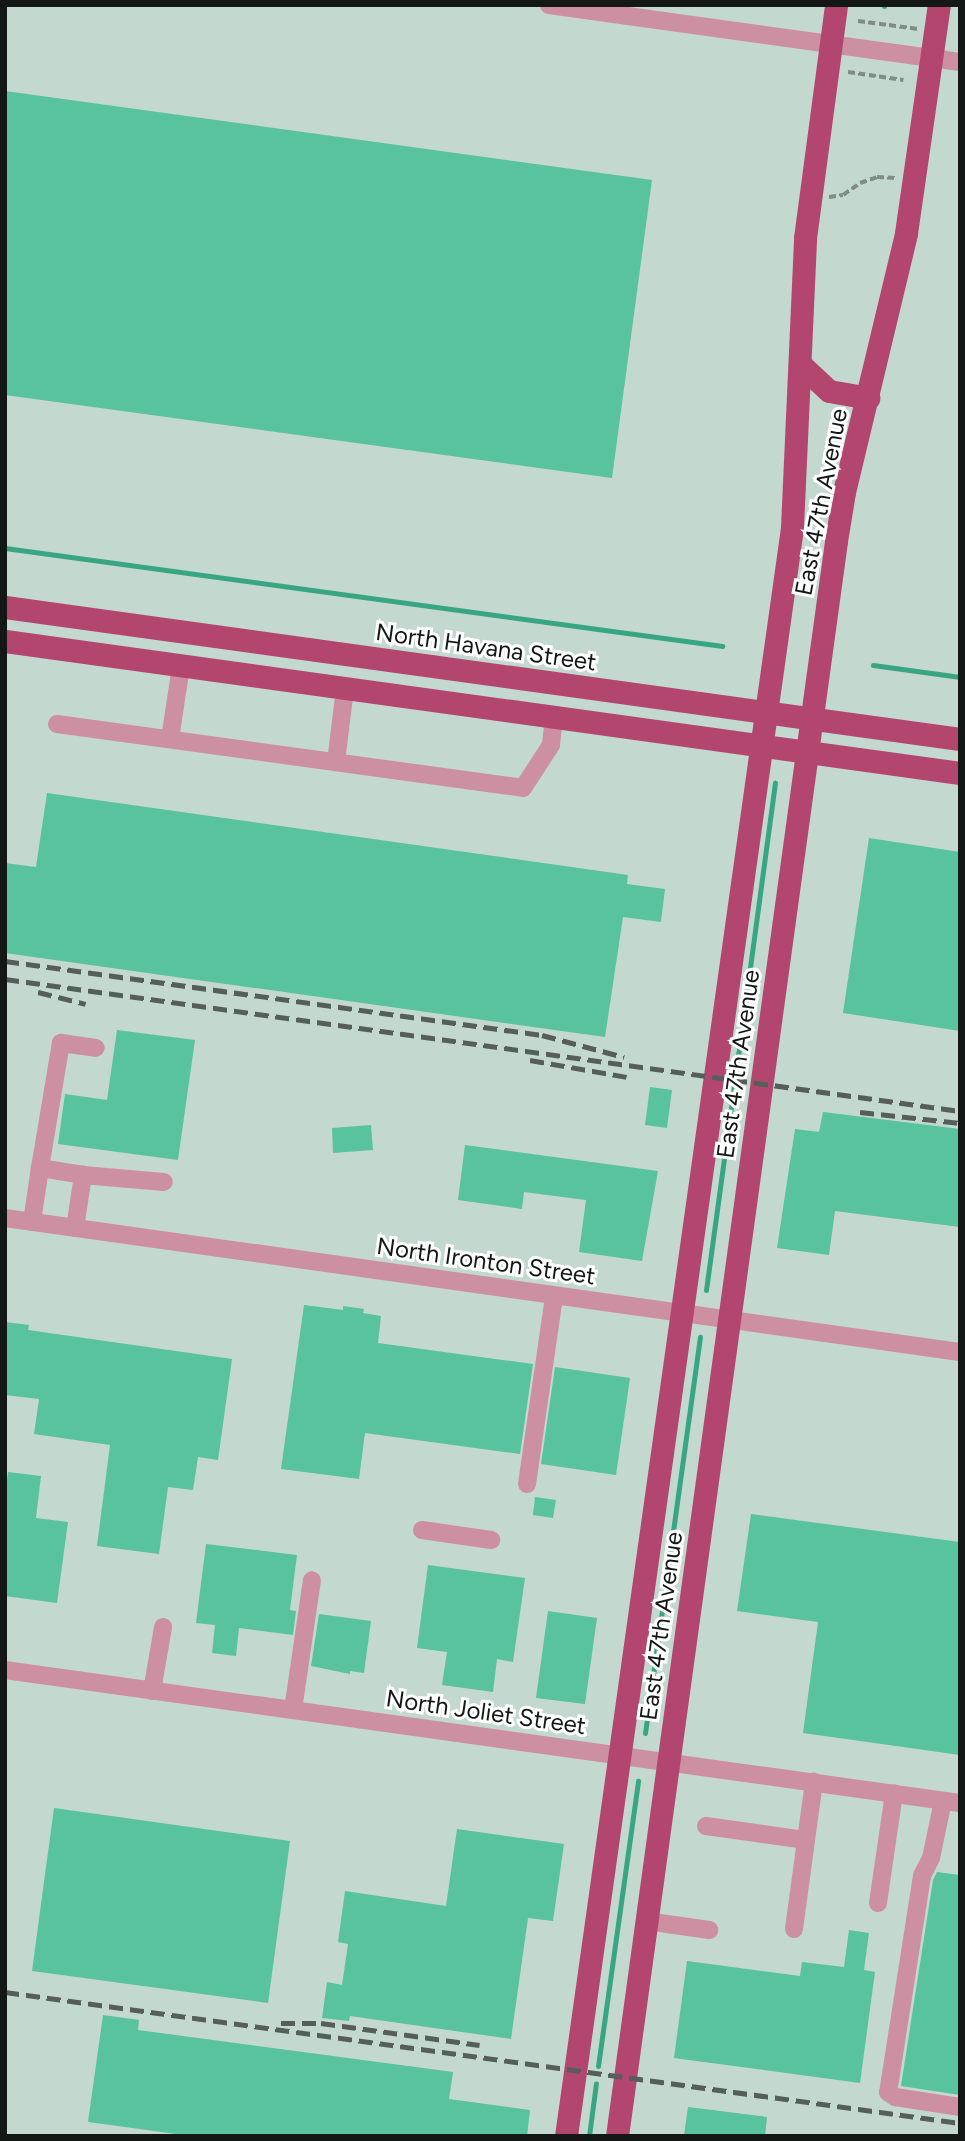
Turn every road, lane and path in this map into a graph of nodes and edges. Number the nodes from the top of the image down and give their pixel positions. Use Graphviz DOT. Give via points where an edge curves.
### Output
graph roads {
  1 [pos="548,5"];
  2 [pos="836,5"];
  3 [pos="939,5"];
  4 [pos="859,21"];
  5 [pos="920,30"];
  6 [pos="831,44"];
  7 [pos="932,58"];
  8 [pos="960,62"];
  9 [pos="842,72"];
  10 [pos="903,80"];
  11 [pos="897,178"];
  12 [pos="820,196"];
  13 [pos="801,365"];
  14 [pos="867,398"];
  15 [pos="5,607"];
  16 [pos="5,641"];
  17 [pos="181,666"];
  18 [pos="345,689"];
  19 [pos="766,712"];
  20 [pos="554,717"];
  21 [pos="812,718"];
  22 [pos="57,724"];
  23 [pos="960,739"];
  24 [pos="170,740"];
  25 [pos="759,745"];
  26 [pos="807,752"];
  27 [pos="336,762"];
  28 [pos="960,773"];
  29 [pos="96,1048"];
  30 [pos="40,1168"];
  31 [pos="83,1175"];
  32 [pos="164,1182"];
  33 [pos="5,1218"];
  34 [pos="32,1222"];
  35 [pos="75,1228"];
  36 [pos="554,1296"];
  37 [pos="680,1314"];
  38 [pos="729,1320"];
  39 [pos="960,1352"];
  40 [pos="527,1484"];
  41 [pos="422,1530"];
  42 [pos="491,1540"];
  43 [pos="312,1580"];
  44 [pos="163,1627"];
  45 [pos="5,1670"];
  46 [pos="152,1690"];
  47 [pos="293,1710"];
  48 [pos="619,1755"];
  49 [pos="669,1762"];
  50 [pos="814,1782"];
  51 [pos="894,1793"];
  52 [pos="951,1802"];
  53 [pos="706,1826"];
  54 [pos="806,1840"];
  55 [pos="878,1903"];
  56 [pos="646,1921"];
  57 [pos="794,1929"];
  58 [pos="709,1930"];
  59 [pos="960,2107"];
  60 [pos="566,2136"];
  61 [pos="617,2136"];
  1 -- 6 [label="street"];
  2 -- 6 [label="main road, East 47th Avenue"];
  3 -- 7 [label="main road, East 47th Avenue"];
  4 -- 5 [label="path"];
  6 -- 7 [label="street"];
  6 -- 13 [label="main road, East 47th Avenue" via="807,215"];
  7 -- 8 [label="street"];
  7 -- 14 [label="main road, East 47th Avenue" via="906,233"];
  9 -- 10 [label="path"];
  11 -- 12 [label="path" via="877,177 843,195"];
  13 -- 14 [label="main road" via="829,391"];
  13 -- 19 [label="main road, East 47th Avenue" via="792,527"];
  14 -- 21 [label="main road, East 47th Avenue" via="839,516"];
  15 -- 19 [label="main road, North Havana Street"];
  16 -- 17 [label="main road"];
  17 -- 18 [label="main road"];
  17 -- 24 [label="street"];
  18 -- 20 [label="main road"];
  18 -- 27 [label="street"];
  19 -- 21 [label="main road, North Havana Street"];
  19 -- 25 [label="main road, East 47th Avenue"];
  20 -- 25 [label="main road"];
  20 -- 27 [label="street" via="551,745 523,788"];
  21 -- 23 [label="main road, North Havana Street"];
  21 -- 26 [label="main road, East 47th Avenue"];
  22 -- 24 [label="street"];
  24 -- 27 [label="street"];
  25 -- 26 [label="main road"];
  25 -- 37 [label="main road, East 47th Avenue"];
  26 -- 28 [label="main road"];
  26 -- 38 [label="main road, East 47th Avenue"];
  29 -- 30 [label="street" via="61,1043"];
  30 -- 31 [label="street"];
  30 -- 34 [label="street"];
  31 -- 32 [label="street"];
  31 -- 35 [label="street"];
  33 -- 34 [label="street, North Ironton Street"];
  34 -- 35 [label="street, North Ironton Street"];
  35 -- 36 [label="street, North Ironton Street"];
  36 -- 37 [label="street, North Ironton Street"];
  36 -- 40 [label="street"];
  37 -- 38 [label="street, North Ironton Street"];
  37 -- 48 [label="main road, East 47th Avenue"];
  38 -- 39 [label="street, North Ironton Street"];
  38 -- 49 [label="main road, East 47th Avenue"];
  41 -- 42 [label="street"];
  43 -- 47 [label="street"];
  44 -- 46 [label="street"];
  45 -- 46 [label="street, North Joliet Street"];
  46 -- 47 [label="street, North Joliet Street"];
  47 -- 48 [label="street, North Joliet Street"];
  48 -- 49 [label="street, North Joliet Street"];
  48 -- 60 [label="main road, East 47th Avenue"];
  49 -- 50 [label="street, North Joliet Street"];
  49 -- 56 [label="main road, East 47th Avenue"];
  50 -- 51 [label="street, North Joliet Street"];
  50 -- 54 [label="street"];
  51 -- 52 [label="street, North Joliet Street"];
  51 -- 55 [label="street"];
  52 -- 59 [label="street" via="922,1876 888,2092"];
  53 -- 54 [label="street"];
  54 -- 57 [label="street"];
  56 -- 58 [label="street"];
  56 -- 61 [label="main road, East 47th Avenue"];
}
